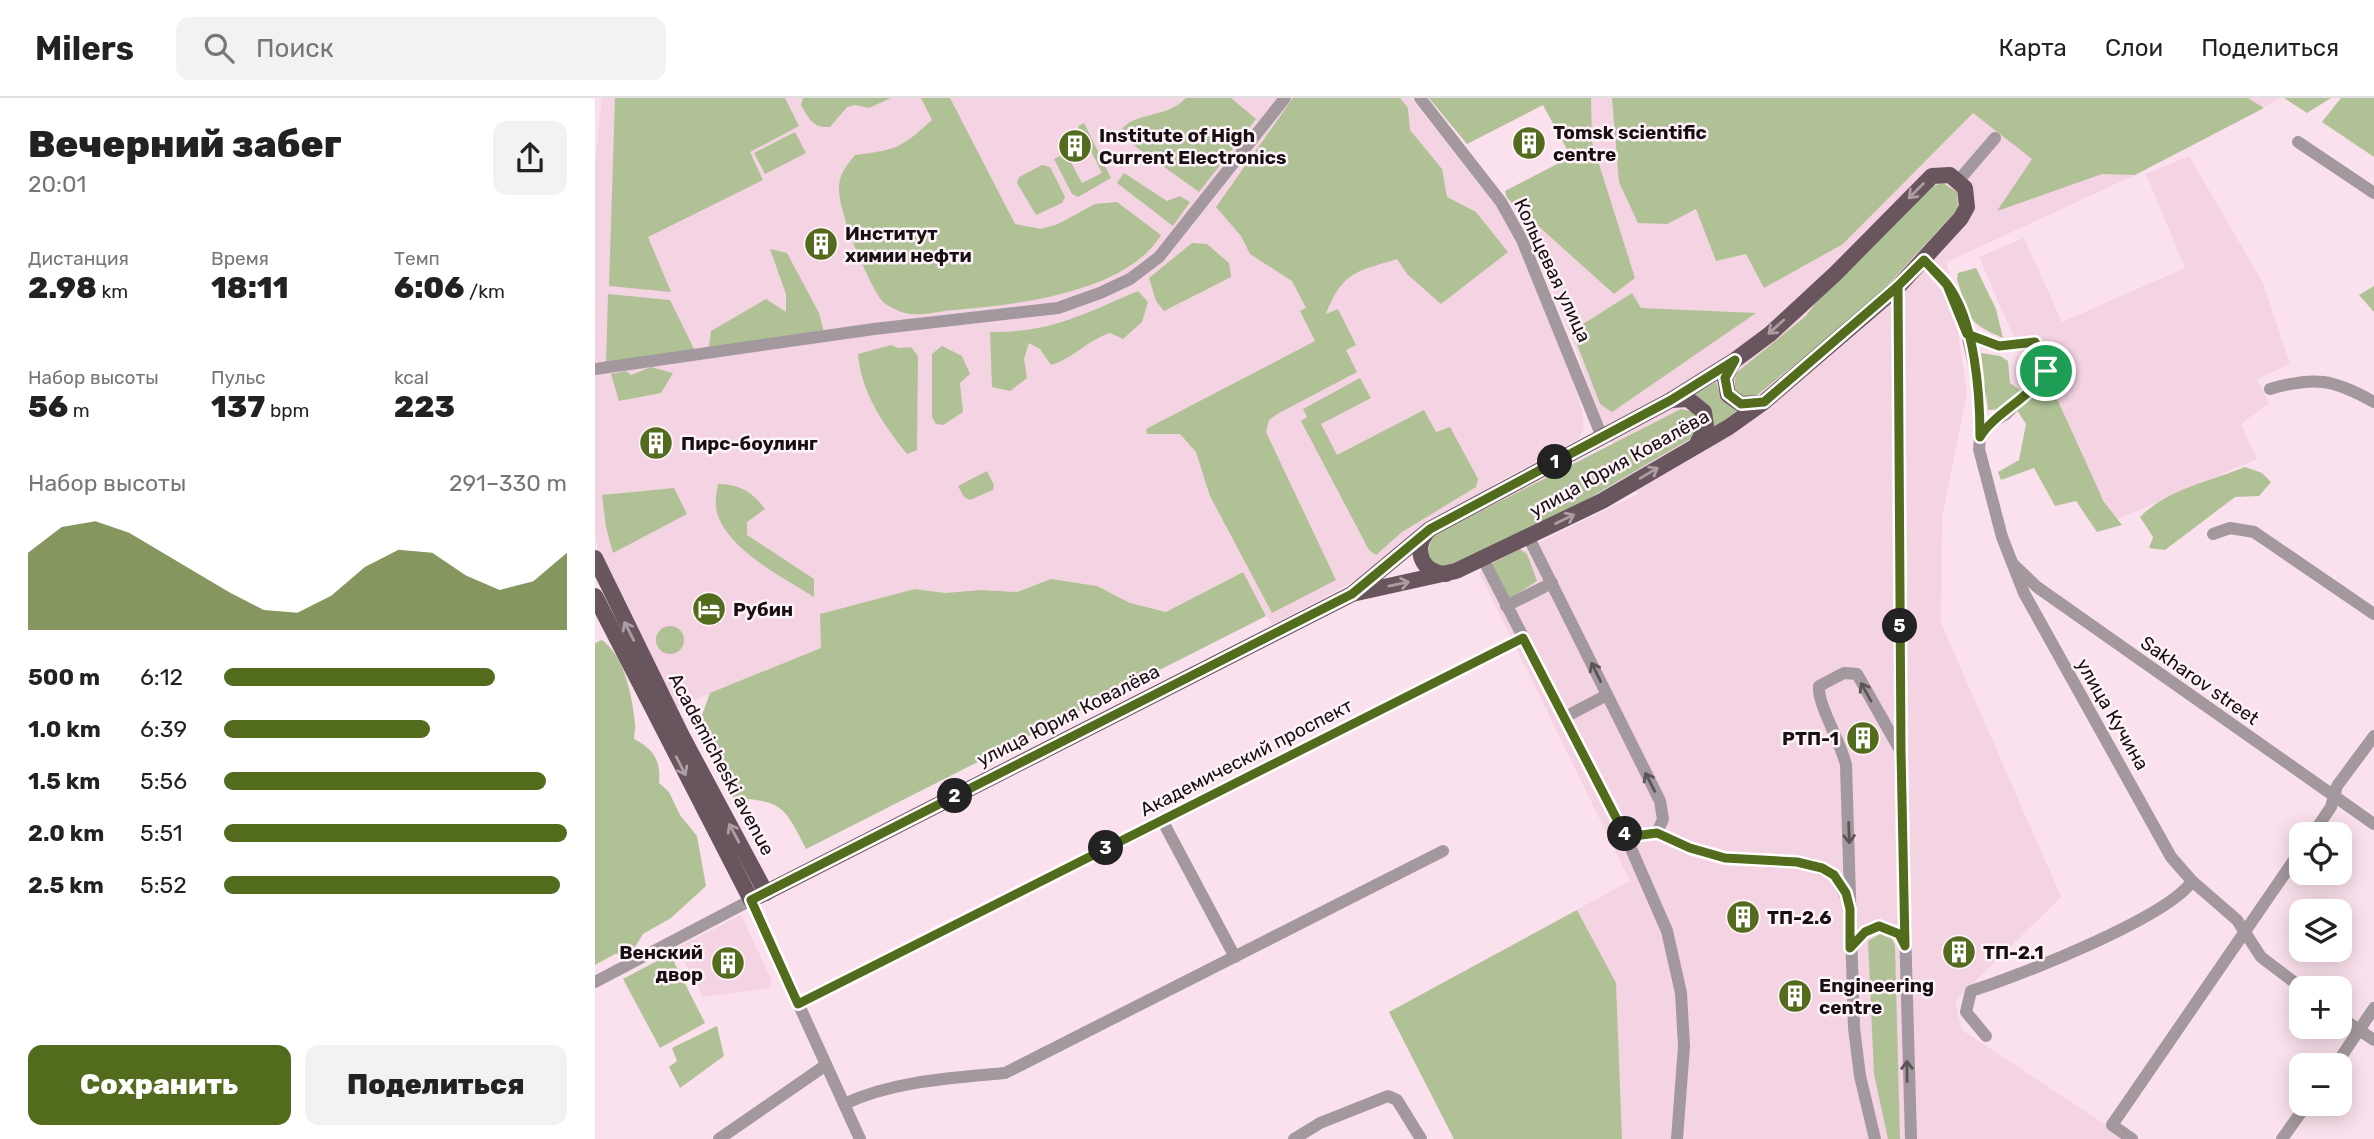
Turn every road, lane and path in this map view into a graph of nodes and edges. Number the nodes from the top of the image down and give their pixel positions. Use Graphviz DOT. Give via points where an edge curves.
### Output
graph roads {
  1 [pos="1285,98"];
  2 [pos="1420,98"];
  3 [pos="1995,138"];
  4 [pos="2298,142"];
  5 [pos="1959,180"];
  6 [pos="2374,193"];
  7 [pos="1924,260"];
  8 [pos="1898,286"];
  9 [pos="1967,334"];
  10 [pos="1735,360"];
  11 [pos="595,369"];
  12 [pos="2270,389"];
  13 [pos="1671,400"];
  14 [pos="1764,402"];
  15 [pos="2374,402"];
  16 [pos="1602,437"];
  17 [pos="1980,437"];
  18 [pos="1696,446"];
  19 [pos="1430,529"];
  20 [pos="2213,534"];
  21 [pos="1528,536"];
  22 [pos="595,558"];
  23 [pos="1483,559"];
  24 [pos="2009,560"];
  25 [pos="1446,574"];
  26 [pos="598,575"];
  27 [pos="1552,583"];
  28 [pos="2038,587"];
  29 [pos="2024,593"];
  30 [pos="1352,594"];
  31 [pos="595,596"];
  32 [pos="1506,606"];
  33 [pos="2374,614"];
  34 [pos="1523,638"];
  35 [pos="1607,695"];
  36 [pos="1565,718"];
  37 [pos="2374,736"];
  38 [pos="675,739"];
  39 [pos="1901,751"];
  40 [pos="2334,797"];
  41 [pos="1162,820"];
  42 [pos="2321,822"];
  43 [pos="2374,824"];
  44 [pos="1657,833"];
  45 [pos="1626,837"];
  46 [pos="1443,851"];
  47 [pos="2289,867"];
  48 [pos="2192,881"];
  49 [pos="759,897"];
  50 [pos="1850,909"];
  51 [pos="2245,930"];
  52 [pos="1905,946"];
  53 [pos="1850,948"];
  54 [pos="1235,957"];
  55 [pos="2289,979"];
  56 [pos="595,982"];
  57 [pos="798,1004"];
  58 [pos="2374,1009"];
  59 [pos="2352,1025"];
  60 [pos="2360,1031"];
  61 [pos="1986,1036"];
  62 [pos="2374,1040"];
  63 [pos="2344,1053"];
  64 [pos="826,1065"];
  65 [pos="843,1104"];
  66 [pos="2298,1116"];
  67 [pos="719,1139"];
  68 [pos="860,1139"];
  69 [pos="1294,1139"];
  70 [pos="1422,1139"];
  71 [pos="1677,1139"];
  72 [pos="1875,1139"];
  73 [pos="1911,1139"];
  74 [pos="2132,1139"];
  75 [pos="2282,1139"];
  1 -- 11 [label="street" via="1159,257 1130,279 1100,293 1058,308"];
  2 -- 16 [label="street, Кольцевая улица" via="1501,202 1522,240"];
  3 -- 5 [label="street"];
  4 -- 6 [label="street"];
  5 -- 7 [label="main road, улица Юрия Ковалёва" via="1967,196 1966,207"];
  5 -- 10 [label="main road, улица Юрия Ковалёва, one-way" via="1950,175 1932,176 1835,274"];
  7 -- 8 [label="main road, улица Юрия Ковалёва"];
  7 -- 9 [label="street, улица Кучина" via="1951,292"];
  8 -- 14 [label="main road, улица Юрия Ковалёва"];
  8 -- 39 [label="street"];
  9 -- 17 [label="street, улица Кучина" via="1980,390"];
  9 -- 17 [label="street" via="1999,346 2035,342 2048,367"];
  10 -- 13 [label="main road, улица Юрия Ковалёва"];
  10 -- 14 [label="main road" via="1725,378 1728,394 1741,404"];
  12 -- 15 [label="street" via="2304,379 2346,386"];
  13 -- 16 [label="main road, улица Юрия Ковалёва"];
  13 -- 18 [label="main road" via="1688,399 1704,412 1706,426"];
  14 -- 18 [label="main road, улица Юрия Ковалёва"];
  16 -- 19 [label="main road, улица Юрия Ковалёва"];
  17 -- 24 [label="street, улица Кучина" via="1979,450"];
  21 -- 18 [label="main road, улица Юрия Ковалёва, one-way" via="1602,501"];
  19 -- 25 [label="main road" via="1421,540 1420,554 1426,567"];
  19 -- 30 [label="main road, улица Юрия Ковалёва"];
  20 -- 33 [label="street" via="2230,528 2254,532"];
  21 -- 23 [label="main road, улица Юрия Ковалёва"];
  21 -- 27 [label="street"];
  22 -- 26 [label="main road, Academicheski avenue"];
  23 -- 25 [label="main road, улица Юрия Ковалёва"];
  23 -- 32 [label="street"];
  24 -- 28 [label="street, Sakharov street"];
  24 -- 29 [label="street, улица Кучина"];
  30 -- 25 [label="main road, улица Юрия Ковалёва, one-way"];
  38 -- 26 [label="main road, Academicheski avenue, one-way"];
  27 -- 32 [label="street"];
  35 -- 27 [label="street, one-way"];
  28 -- 29 [label="street" via="2028,586"];
  28 -- 40 [label="street, Sakharov street"];
  29 -- 48 [label="street, улица Кучина" via="2171,857"];
  30 -- 49 [label="main road, улица Юрия Ковалёва"];
  31 -- 38 [label="main road, Academicheski avenue"];
  32 -- 34 [label="street"];
  34 -- 36 [label="street"];
  34 -- 41 [label="street, Академический проспект"];
  35 -- 36 [label="street"];
  44 -- 35 [label="street, one-way" via="1663,819 1660,800"];
  36 -- 45 [label="street"];
  37 -- 40 [label="street" via="2337,786"];
  38 -- 49 [label="main road, Academicheski avenue"];
  39 -- 50 [label="street, one-way" via="1857,674 1844,673 1819,685 1818,695 1842,744 1846,765"];
  39 -- 52 [label="street"];
  40 -- 42 [label="street"];
  40 -- 43 [label="street, Sakharov street"];
  41 -- 54 [label="street"];
  41 -- 57 [label="street, Академический проспект"];
  44 -- 45 [label="street"];
  44 -- 50 [label="street" via="1725,858 1822,868 1841,883"];
  45 -- 71 [label="street" via="1667,931 1678,973 1683,1046"];
  46 -- 54 [label="street"];
  47 -- 51 [label="street"];
  48 -- 51 [label="street, улица Кучина"];
  48 -- 61 [label="street" via="2184,894 2134,923 1971,991 1966,1012"];
  49 -- 56 [label="street"];
  49 -- 57 [label="street"];
  50 -- 53 [label="street"];
  51 -- 55 [label="street, улица Кучина" via="2261,957"];
  51 -- 74 [label="street" via="2112,1125"];
  52 -- 53 [label="street" via="1899,934 1879,926 1865,932"];
  73 -- 52 [label="street, one-way"];
  53 -- 72 [label="street" via="1860,1076"];
  54 -- 65 [label="street" via="1005,1073 928,1080"];
  57 -- 64 [label="street"];
  58 -- 60 [label="street"];
  59 -- 60 [label="street"];
  60 -- 62 [label="street"];
  60 -- 63 [label="street"];
  64 -- 65 [label="street"];
  64 -- 67 [label="street"];
  65 -- 68 [label="street"];
  66 -- 75 [label="street"];
  69 -- 70 [label="street" via="1388,1096 1397,1100"];
}
